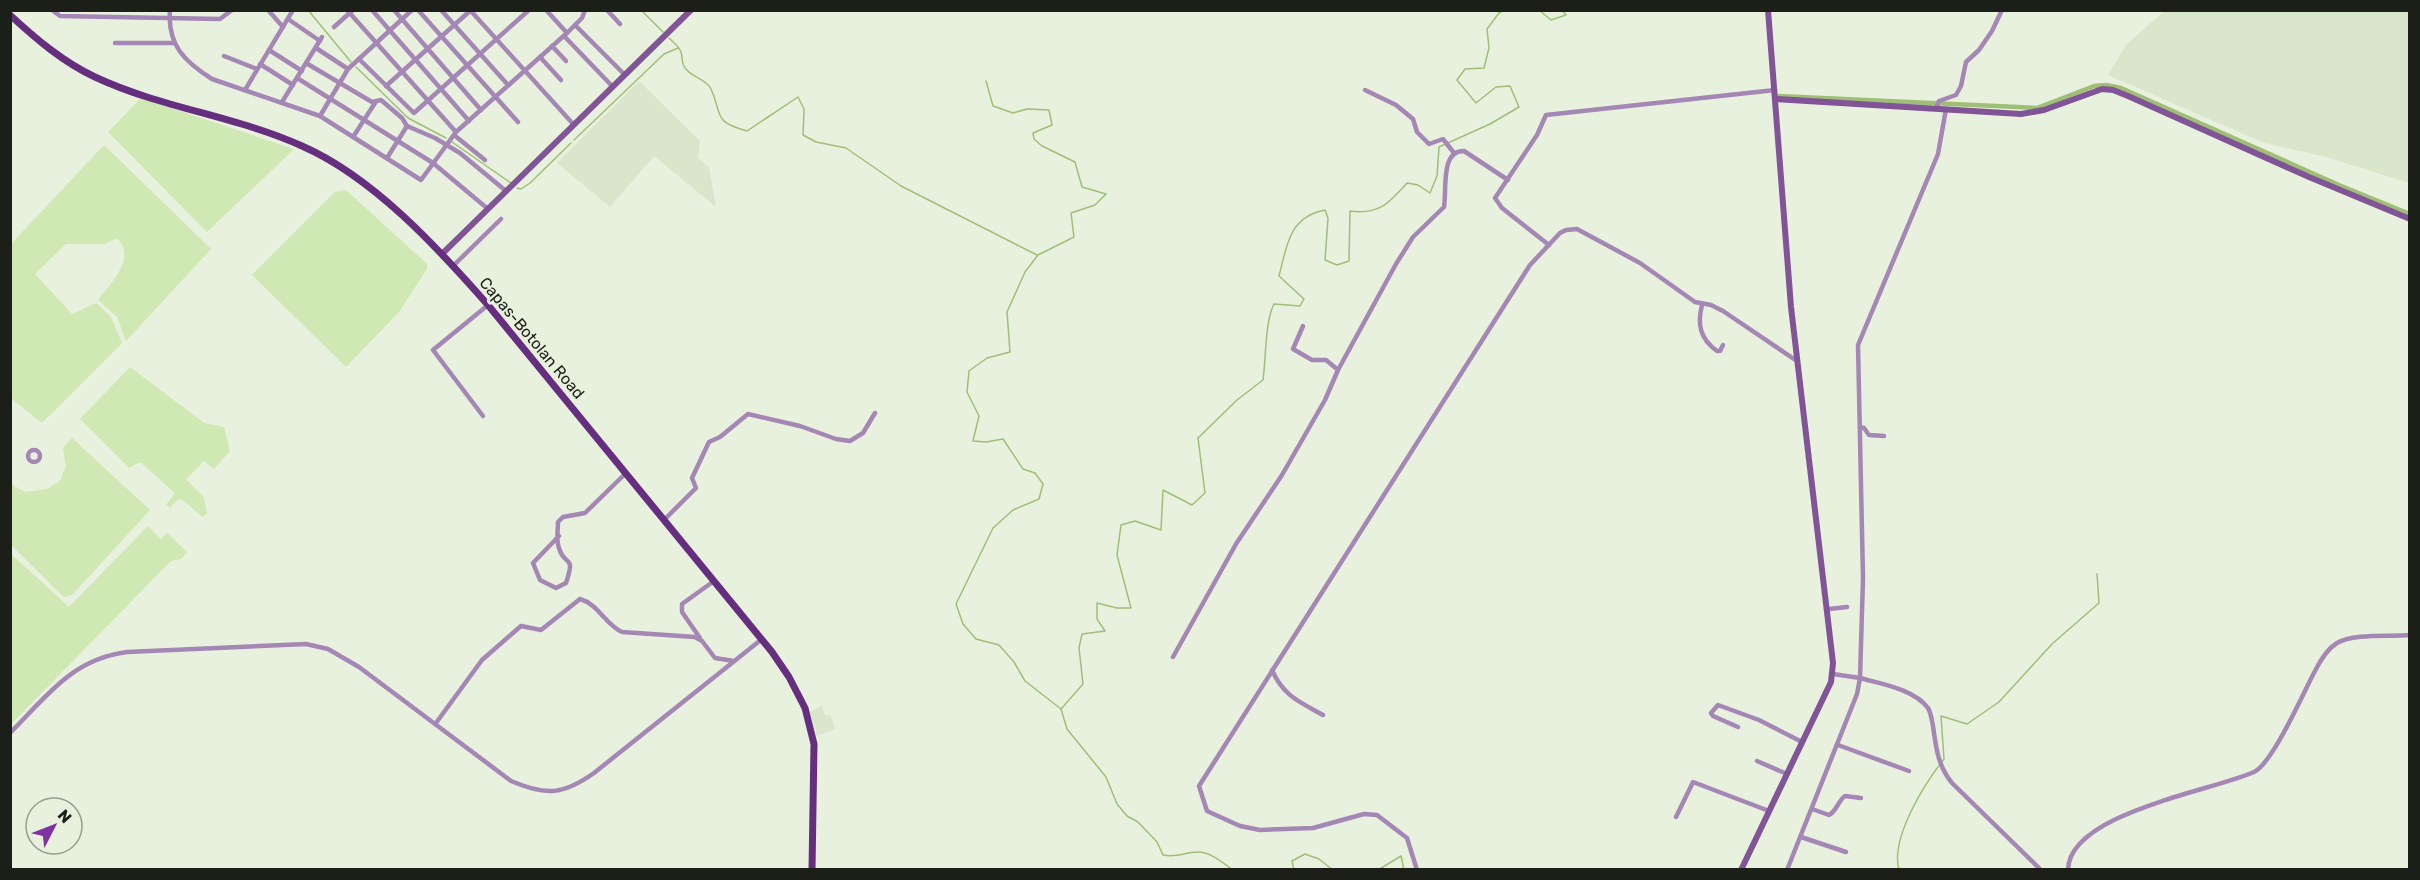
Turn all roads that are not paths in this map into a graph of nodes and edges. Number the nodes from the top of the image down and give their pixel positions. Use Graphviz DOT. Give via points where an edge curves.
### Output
graph roads {
  1 [pos="51,10"];
  2 [pos="170,10"];
  3 [pos="232,10"];
  4 [pos="268,10"];
  5 [pos="293,10"];
  6 [pos="372,10"];
  7 [pos="394,10"];
  8 [pos="412,10"];
  9 [pos="418,10"];
  10 [pos="441,10"];
  11 [pos="529,10"];
  12 [pos="585,10"];
  13 [pos="607,10"];
  14 [pos="1768,10"];
  15 [pos="2002,10"];
  16 [pos="350,11"];
  17 [pos="470,11"];
  18 [pos="547,11"];
  19 [pos="689,11"];
  20 [pos="169,18"];
  21 [pos="12,19"];
  22 [pos="288,20"];
  23 [pos="402,20"];
  24 [pos="620,24"];
  25 [pos="454,25"];
  26 [pos="575,25"];
  27 [pos="283,27"];
  28 [pos="334,27"];
  29 [pos="390,31"];
  30 [pos="566,35"];
  31 [pos="442,37"];
  32 [pos="497,40"];
  33 [pos="116,43"];
  34 [pos="174,43"];
  35 [pos="377,43"];
  36 [pos="552,46"];
  37 [pos="316,48"];
  38 [pos="428,49"];
  39 [pos="269,50"];
  40 [pos="481,55"];
  41 [pos="224,56"];
  42 [pos="540,57"];
  43 [pos="359,58"];
  44 [pos="416,59"];
  45 [pos="566,61"];
  46 [pos="306,63"];
  47 [pos="468,66"];
  48 [pos="258,67"];
  49 [pos="348,69"];
  50 [pos="302,71"];
  51 [pos="525,71"];
  52 [pos="402,72"];
  53 [pos="625,75"];
  54 [pos="297,78"];
  55 [pos="454,78"];
  56 [pos="561,80"];
  57 [pos="340,84"];
  58 [pos="293,85"];
  59 [pos="508,85"];
  60 [pos="386,86"];
  61 [pos="613,87"];
  62 [pos="442,89"];
  63 [pos="245,90"];
  64 [pos="1365,90"];
  65 [pos="1775,90"];
  66 [pos="495,96"];
  67 [pos="331,98"];
  68 [pos="1776,99"];
  69 [pos="429,101"];
  70 [pos="282,102"];
  71 [pos="375,103"];
  72 [pos="1936,108"];
  73 [pos="1946,109"];
  74 [pos="481,110"];
  75 [pos="320,117"];
  76 [pos="365,118"];
  77 [pos="470,121"];
  78 [pos="518,122"];
  79 [pos="574,125"];
  80 [pos="407,126"];
  81 [pos="455,134"];
  82 [pos="353,137"];
  83 [pos="397,140"];
  84 [pos="446,144"];
  85 [pos="1455,153"];
  86 [pos="387,158"];
  87 [pos="485,160"];
  88 [pos="433,163"];
  89 [pos="1508,180"];
  90 [pos="506,191"];
  91 [pos="488,209"];
  92 [pos="501,219"];
  93 [pos="2409,219"];
  94 [pos="1550,244"];
  95 [pos="442,254"];
  96 [pos="453,266"];
  97 [pos="488,305"];
  98 [pos="1702,305"];
  99 [pos="1303,326"];
  100 [pos="1723,345"];
  101 [pos="1797,361"];
  102 [pos="1338,370"];
  103 [pos="874,413"];
  104 [pos="483,416"];
  105 [pos="1860,427"];
  106 [pos="1884,436"];
  107 [pos="626,473"];
  108 [pos="664,520"];
  109 [pos="559,536"];
  110 [pos="714,581"];
  111 [pos="1847,607"];
  112 [pos="1829,609"];
  113 [pos="2409,635"];
  114 [pos="762,639"];
  115 [pos="702,641"];
  116 [pos="1173,657"];
  117 [pos="734,661"];
  118 [pos="1272,670"];
  119 [pos="1833,674"];
  120 [pos="1860,678"];
  121 [pos="1323,716"];
  122 [pos="436,723"];
  123 [pos="1738,727"];
  124 [pos="10,733"];
  125 [pos="1802,742"];
  126 [pos="1838,745"];
  127 [pos="1757,761"];
  128 [pos="1909,771"];
  129 [pos="1787,774"];
  130 [pos="1861,798"];
  131 [pos="1812,809"];
  132 [pos="1769,811"];
  133 [pos="1676,817"];
  134 [pos="1801,837"];
  135 [pos="1846,852"];
  136 [pos="812,870"];
  137 [pos="1417,870"];
  138 [pos="1741,870"];
  139 [pos="1787,870"];
  140 [pos="2041,870"];
  141 [pos="2068,870"];
  1 -- 20 [label="street" via="60,16"];
  2 -- 20 [label="street"];
  3 -- 20 [label="street" via="220,19"];
  4 -- 27 [label="street"];
  5 -- 22 [label="street"];
  6 -- 29 [label="street"];
  7 -- 23 [label="street"];
  8 -- 23 [label="street"];
  9 -- 31 [label="street"];
  10 -- 25 [label="street"];
  11 -- 32 [label="street"];
  12 -- 26 [label="street"];
  13 -- 24 [label="street"];
  14 -- 65 [label="main road"];
  15 -- 72 [label="street" via="1992,32 1966,62 1958,93 1939,101"];
  16 -- 28 [label="street"];
  16 -- 35 [label="street"];
  17 -- 25 [label="street"];
  17 -- 32 [label="street"];
  18 -- 30 [label="street"];
  19 -- 53 [label="main road"];
  20 -- 34 [label="street"];
  21 -- 95 [label="main road, Capas-Botolan Road" via="95,77 264,131 325,158 368,188"];
  22 -- 27 [label="street"];
  22 -- 37 [label="street" via="321,39"];
  23 -- 29 [label="street"];
  23 -- 38 [label="street"];
  25 -- 31 [label="street"];
  25 -- 40 [label="street"];
  26 -- 30 [label="street"];
  26 -- 53 [label="street"];
  27 -- 39 [label="street"];
  29 -- 35 [label="street"];
  29 -- 44 [label="street"];
  30 -- 36 [label="street"];
  30 -- 61 [label="street"];
  31 -- 38 [label="street"];
  31 -- 47 [label="street"];
  32 -- 40 [label="street"];
  32 -- 51 [label="street"];
  33 -- 34 [label="street"];
  34 -- 63 [label="street" via="185,60 198,70"];
  35 -- 43 [label="street"];
  35 -- 52 [label="street"];
  36 -- 42 [label="street"];
  36 -- 45 [label="street"];
  37 -- 46 [label="street"];
  37 -- 49 [label="street"];
  38 -- 44 [label="street"];
  38 -- 55 [label="street"];
  39 -- 48 [label="street"];
  39 -- 50 [label="street"];
  40 -- 47 [label="street"];
  40 -- 59 [label="street"];
  41 -- 48 [label="street"];
  42 -- 51 [label="street"];
  42 -- 56 [label="street"];
  43 -- 49 [label="street"];
  43 -- 60 [label="street"];
  44 -- 52 [label="street"];
  44 -- 62 [label="street"];
  46 -- 50 [label="street"];
  46 -- 57 [label="street"];
  47 -- 55 [label="street"];
  47 -- 66 [label="street"];
  48 -- 58 [label="street"];
  48 -- 63 [label="street"];
  49 -- 57 [label="street"];
  50 -- 54 [label="street"];
  51 -- 59 [label="street"];
  51 -- 79 [label="street"];
  52 -- 60 [label="street"];
  52 -- 69 [label="street"];
  53 -- 61 [label="main road"];
  54 -- 58 [label="street"];
  54 -- 67 [label="street"];
  55 -- 62 [label="street"];
  55 -- 74 [label="street"];
  57 -- 67 [label="street"];
  57 -- 71 [label="street"];
  58 -- 70 [label="street"];
  59 -- 66 [label="street"];
  60 -- 69 [label="street" via="411,112 417,112"];
  61 -- 79 [label="main road"];
  62 -- 69 [label="street"];
  62 -- 77 [label="street"];
  63 -- 70 [label="street"];
  64 -- 85 [label="street" via="1396,105 1413,119 1417,132 1429,144 1443,139"];
  65 -- 68 [label="main road"];
  65 -- 89 [label="street" via="1548,114"];
  66 -- 74 [label="street"];
  66 -- 78 [label="street"];
  67 -- 75 [label="street"];
  67 -- 76 [label="street"];
  68 -- 72 [label="main road"];
  68 -- 101 [label="main road"];
  69 -- 81 [label="street"];
  70 -- 75 [label="street"];
  71 -- 76 [label="street"];
  71 -- 80 [label="street" via="381,100"];
  72 -- 73 [label="main road"];
  73 -- 93 [label="main road" via="2030,113 2096,90 2113,90"];
  73 -- 105 [label="street" via="1933,167 1860,338"];
  74 -- 77 [label="street"];
  75 -- 82 [label="street"];
  76 -- 82 [label="street"];
  76 -- 83 [label="street"];
  77 -- 81 [label="street"];
  79 -- 90 [label="main road"];
  80 -- 83 [label="street"];
  80 -- 84 [label="street"];
  81 -- 84 [label="street"];
  81 -- 87 [label="street"];
  82 -- 86 [label="street"];
  83 -- 86 [label="street"];
  83 -- 88 [label="street"];
  84 -- 88 [label="street"];
  84 -- 90 [label="street"];
  85 -- 89 [label="street" via="1464,151"];
  85 -- 102 [label="street" via="1448,165 1444,207 1413,237"];
  86 -- 88 [label="street" via="421,180"];
  88 -- 91 [label="street"];
  89 -- 94 [label="street" via="1496,196 1498,204"];
  90 -- 91 [label="main road"];
  91 -- 95 [label="main road"];
  92 -- 96 [label="street"];
  94 -- 98 [label="street" via="1563,231 1581,231 1640,263"];
  94 -- 118 [label="street" via="1530,264"];
  95 -- 96 [label="main road, Capas-Botolan Road"];
  96 -- 97 [label="main road, Capas-Botolan Road"];
  97 -- 104 [label="street" via="433,350"];
  97 -- 107 [label="main road, Capas-Botolan Road"];
  98 -- 100 [label="street" via="1702,336 1717,351"];
  98 -- 101 [label="street" via="1723,311"];
  99 -- 102 [label="street" via="1293,349 1312,360 1326,360"];
  101 -- 112 [label="main road"];
  102 -- 116 [label="street" via="1282,475 1230,554"];
  103 -- 108 [label="street" via="862,433 850,441 748,414 709,442 692,478 696,488"];
  105 -- 106 [label="street" via="1869,435"];
  105 -- 120 [label="street"];
  107 -- 108 [label="main road, Capas-Botolan Road"];
  107 -- 109 [label="street" via="585,513 560,519"];
  108 -- 110 [label="main road, Capas-Botolan Road"];
  109 -- 109 [label="street" via="559,549 572,566 566,583 556,588 540,580 533,563"];
  110 -- 114 [label="main road, Capas-Botolan Road"];
  110 -- 115 [label="street" via="681,604 682,612"];
  111 -- 112 [label="street"];
  112 -- 119 [label="main road"];
  113 -- 141 [label="street" via="2337,643 2321,660 2277,745 2259,769 2126,813 2073,849"];
  114 -- 117 [label="street"];
  114 -- 136 [label="main road, Capas-Botolan Road" via="789,677 813,733"];
  115 -- 117 [label="street" via="715,658"];
  115 -- 122 [label="street" via="687,636 622,632 580,599 541,630 521,626 492,650"];
  117 -- 122 [label="street" via="594,773 564,790 531,790 511,781"];
  118 -- 121 [label="street" via="1287,695"];
  118 -- 137 [label="street" via="1199,786 1207,811 1260,830 1313,828 1364,814 1377,815 1407,838"];
  119 -- 120 [label="street"];
  119 -- 125 [label="main road"];
  120 -- 126 [label="street" via="1855,704"];
  120 -- 140 [label="street" via="1901,691 1929,709 1943,771"];
  122 -- 124 [label="street" via="359,667 328,649 306,644 127,652 100,657 66,677"];
  123 -- 125 [label="street" via="1712,715 1716,706 1759,720"];
  125 -- 129 [label="main road"];
  126 -- 128 [label="street"];
  126 -- 131 [label="street"];
  127 -- 129 [label="street"];
  129 -- 132 [label="main road"];
  130 -- 131 [label="street" via="1845,796 1829,815"];
  131 -- 134 [label="street"];
  132 -- 133 [label="street" via="1693,782"];
  132 -- 138 [label="main road"];
  134 -- 135 [label="street"];
  134 -- 139 [label="street"];
}
